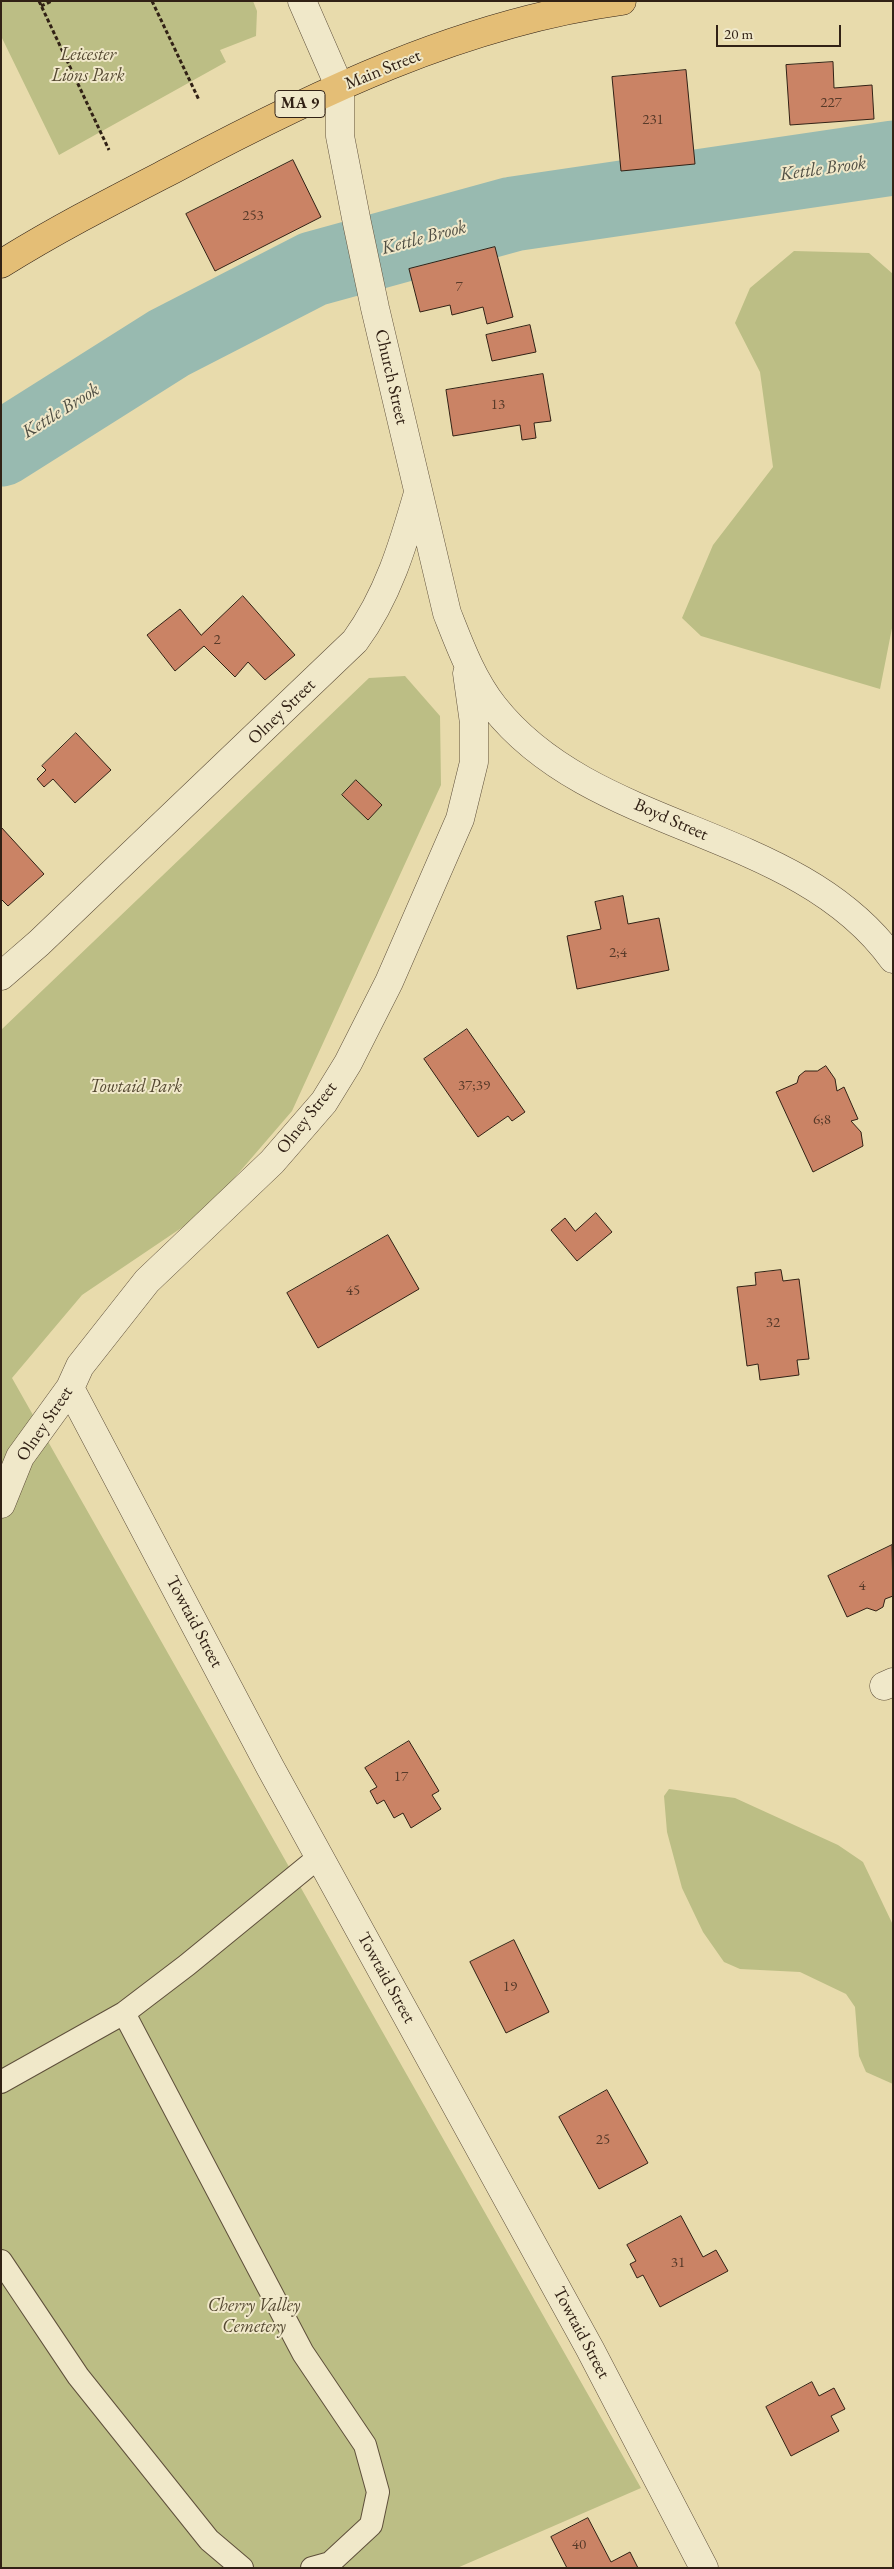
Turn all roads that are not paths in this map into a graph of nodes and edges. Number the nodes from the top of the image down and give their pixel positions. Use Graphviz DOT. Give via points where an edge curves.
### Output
graph roads {
  1 [pos="302,1"];
  2 [pos="622,1"];
  3 [pos="340,88"];
  4 [pos="1,264"];
  5 [pos="418,491"];
  6 [pos="466,662"];
  7 [pos="893,959"];
  8 [pos="1,976"];
  9 [pos="70,1388"];
  10 [pos="1,1504"];
  11 [pos="320,1857"];
  12 [pos="124,2013"];
  13 [pos="1,2082"];
  14 [pos="1,2260"];
  15 [pos="242,2568"];
  16 [pos="312,2568"];
  17 [pos="704,2568"];
  1 -- 3 [label="street"];
  2 -- 3 [label="highway, Main Street / MA 9" via="498,26"];
  3 -- 4 [label="highway, Main Street / MA 9" via="272,117 39,240"];
  3 -- 5 [label="street, Church Street" via="340,136 375,308"];
  5 -- 6 [label="street, Church Street" via="447,613"];
  5 -- 8 [label="street, Olney Street" via="388,583 355,641"];
  6 -- 7 [label="street, Boyd Street" via="495,708 515,730 557,764 598,788 771,864 817,889 856,919"];
  6 -- 9 [label="street, Olney Street" via="474,723 474,762 460,819 389,982 348,1063 324,1102 286,1147 147,1281 80,1366"];
  9 -- 10 [label="street, Olney Street" via="20,1458"];
  9 -- 11 [label="street, Towtaid Street"];
  11 -- 12 [label="lane"];
  11 -- 17 [label="street, Towtaid Street" via="590,2349"];
  12 -- 13 [label="lane"];
  12 -- 16 [label="lane" via="304,2354 366,2445 378,2492 371,2525 330,2563"];
  14 -- 15 [label="lane" via="78,2376 209,2540"];
}
